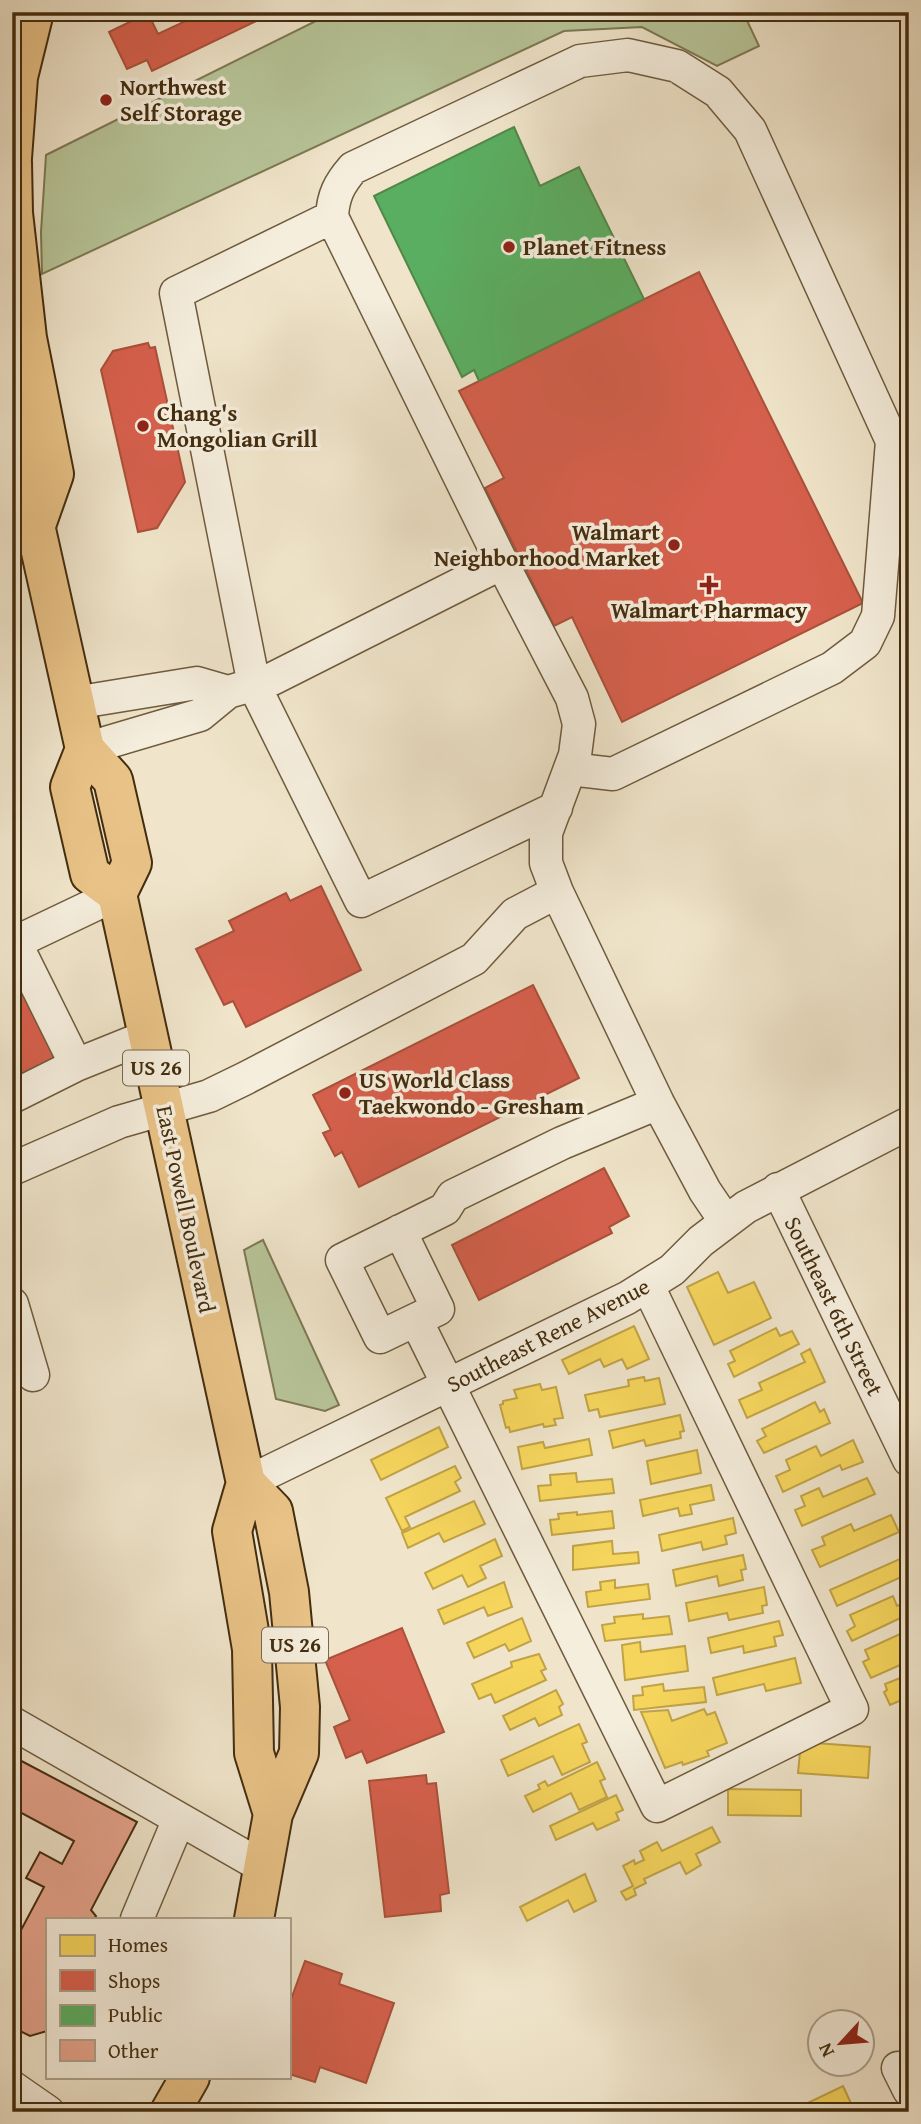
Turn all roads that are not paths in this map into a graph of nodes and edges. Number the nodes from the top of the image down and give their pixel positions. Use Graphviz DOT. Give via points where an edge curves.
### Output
graph roads {
  1 [pos="34,12"];
  2 [pos="12,160"];
  3 [pos="332,217"];
  4 [pos="20,421"];
  5 [pos="24,530"];
  6 [pos="502,563"];
  7 [pos="241,689"];
  8 [pos="75,703"];
  9 [pos="85,749"];
  10 [pos="570,769"];
  11 [pos="556,808"];
  12 [pos="557,892"];
  13 [pos="117,894"];
  14 [pos="14,943"];
  15 [pos="148,1036"];
  16 [pos="76,1065"];
  17 [pos="12,1097"];
  18 [pos="658,1102"];
  19 [pos="164,1108"];
  20 [pos="909,1123"];
  21 [pos="12,1169"];
  22 [pos="778,1189"];
  23 [pos="726,1222"];
  24 [pos="400,1231"];
  25 [pos="648,1286"];
  26 [pos="12,1304"];
  27 [pos="416,1320"];
  28 [pos="33,1375"];
  29 [pos="449,1386"];
  30 [pos="909,1460"];
  31 [pos="246,1483"];
  32 [pos="12,1723"];
  33 [pos="179,1819"];
  34 [pos="265,1868"];
  35 [pos="137,1918"];
  36 [pos="254,1918"];
  37 [pos="189,2078"];
  38 [pos="12,2087"];
  39 [pos="48,2112"];
  40 [pos="170,2112"];
  1 -- 2 [label="main road" via="18,76"];
  2 -- 4 [label="main road" via="27,338"];
  3 -- 6 [label="street"];
  3 -- 7 [label="street" via="176,293"];
  3 -- 10 [label="street" via="333,199 353,168 580,61 628,55 677,66 718,92 750,130 892,442 878,616 866,643 832,668 612,774"];
  4 -- 5 [label="main road" via="54,474"];
  5 -- 8 [label="main road"];
  6 -- 7 [label="street" via="272,679"];
  6 -- 10 [label="street" via="572,698 579,724"];
  7 -- 8 [label="street" via="197,683"];
  7 -- 9 [label="street" via="200,715"];
  7 -- 11 [label="street" via="361,901"];
  8 -- 9 [label="main road"];
  9 -- 13 [label="main road" via="70,787 74,806 90,873"];
  10 -- 11 [label="street"];
  11 -- 12 [label="street" via="546,833 546,863"];
  12 -- 18 [label="street"];
  12 -- 19 [label="street" via="515,914 474,959 209,1096"];
  13 -- 14 [label="street"];
  13 -- 15 [label="main road, East Powell Boulevard / US 26"];
  14 -- 16 [label="street"];
  15 -- 16 [label="street"];
  15 -- 19 [label="main road, East Powell Boulevard / US 26"];
  16 -- 17 [label="street"];
  18 -- 23 [label="street"];
  18 -- 24 [label="street" via="453,1196 445,1209"];
  19 -- 21 [label="street" via="119,1122"];
  19 -- 31 [label="main road, East Powell Boulevard / US 26"];
  20 -- 22 [label="street, Southeast Rene Avenue"];
  22 -- 23 [label="street, Southeast Rene Avenue"];
  22 -- 30 [label="street, Southeast 6th Street"];
  23 -- 25 [label="street, Southeast Rene Avenue"];
  24 -- 27 [label="street" via="438,1309"];
  24 -- 27 [label="street" via="342,1260 380,1338"];
  25 -- 29 [label="street, Southeast Rene Avenue"];
  25 -- 29 [label="street" via="852,1709 657,1806"];
  26 -- 28 [label="street"];
  27 -- 29 [label="street"];
  29 -- 31 [label="street, Southeast Rene Avenue"];
  31 -- 34 [label="main road, East Powell Boulevard / US 26" via="232,1531 252,1648 254,1753 273,1814"];
  32 -- 33 [label="street"];
  33 -- 34 [label="street"];
  33 -- 35 [label="street"];
  34 -- 36 [label="main road, East Powell Boulevard / US 26"];
  37 -- 40 [label="main road"];
  38 -- 39 [label="street"];
}
